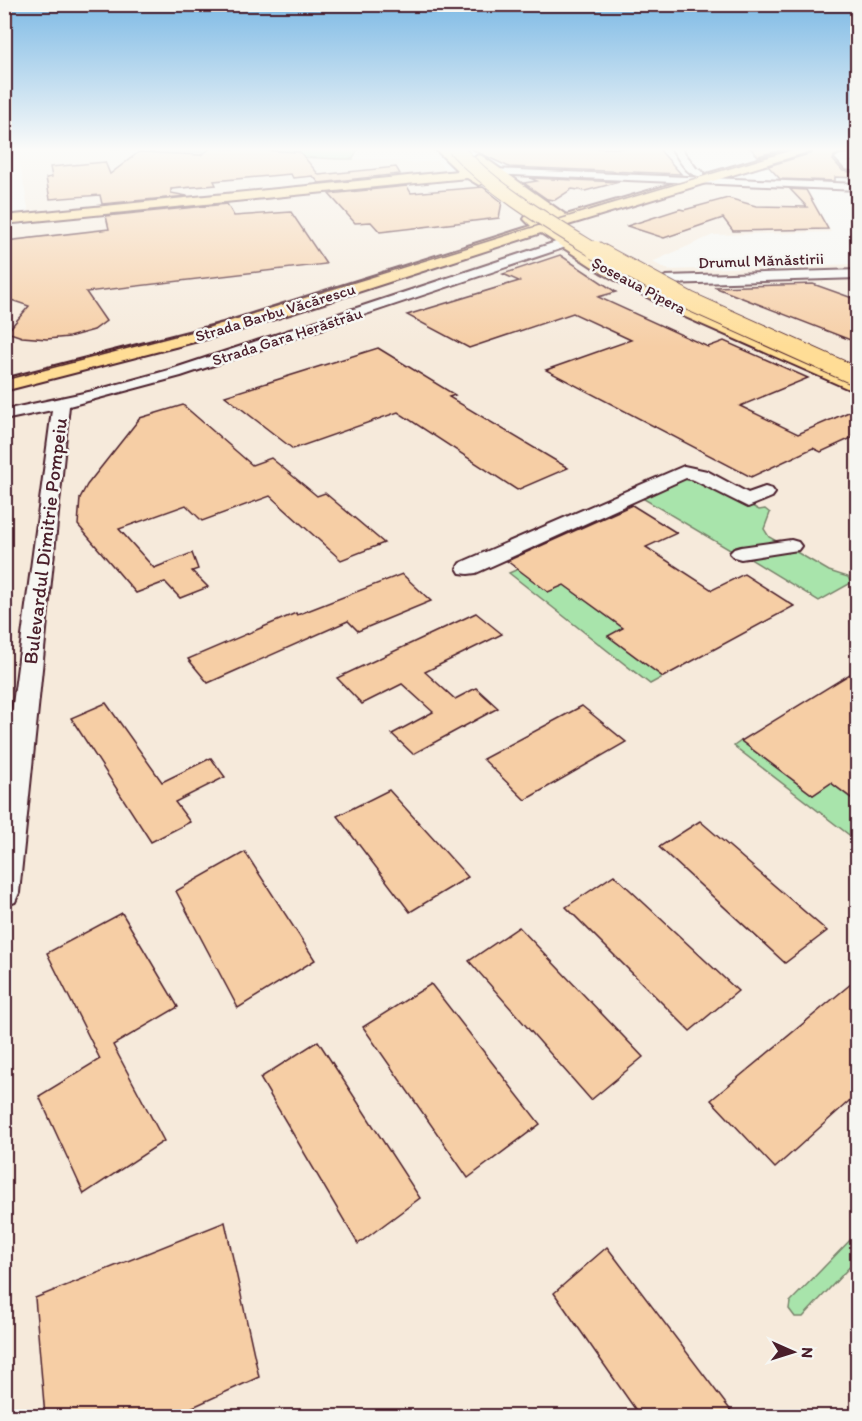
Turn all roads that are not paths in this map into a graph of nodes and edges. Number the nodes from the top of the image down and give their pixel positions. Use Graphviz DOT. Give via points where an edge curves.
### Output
graph roads {
  1 [pos="61,214"];
  2 [pos="537,214"];
  3 [pos="540,214"];
  4 [pos="540,214"];
  5 [pos="569,214"];
  6 [pos="571,214"];
  7 [pos="4,220"];
  8 [pos="548,221"];
  9 [pos="565,243"];
  10 [pos="858,274"];
  11 [pos="666,280"];
  12 [pos="858,365"];
  13 [pos="4,372"];
  14 [pos="858,377"];
  15 [pos="4,385"];
  16 [pos="858,387"];
  17 [pos="61,403"];
  18 [pos="4,415"];
  19 [pos="765,493"];
  20 [pos="791,546"];
  21 [pos="741,553"];
  22 [pos="468,568"];
  23 [pos="4,893"];
  1 -- 7 [label="main road"];
  2 -- 8 [label="main road, Șoseaua Pipera"];
  3 -- 14 [label="main road, bridge" via="612,262 703,309"];
  4 -- 8 [label="main road, Șoseaua Pipera"];
  5 -- 8 [label="main road"];
  6 -- 8 [label="main road"];
  8 -- 9 [label="main road, Șoseaua Pipera"];
  8 -- 11 [label="main road, Șoseaua Pipera"];
  8 -- 13 [label="main road, Strada Barbu Văcărescu" via="224,317"];
  8 -- 15 [label="main road, Strada Barbu Văcărescu" via="230,327"];
  9 -- 16 [label="main road, Șoseaua Pipera" via="643,290"];
  9 -- 17 [label="street, Strada Gara Herăstrău" via="206,363"];
  10 -- 11 [label="street, Drumul Mănăstirii"];
  11 -- 12 [label="main road, Șoseaua Pipera"];
  17 -- 18 [label="street, Strada Gara Herăstrău"];
  17 -- 23 [label="street, Bulevardul Dimitrie Pompeiu"];
  19 -- 22 [label="street" via="748,501 700,475 684,472"];
  20 -- 21 [label="street"];
}
